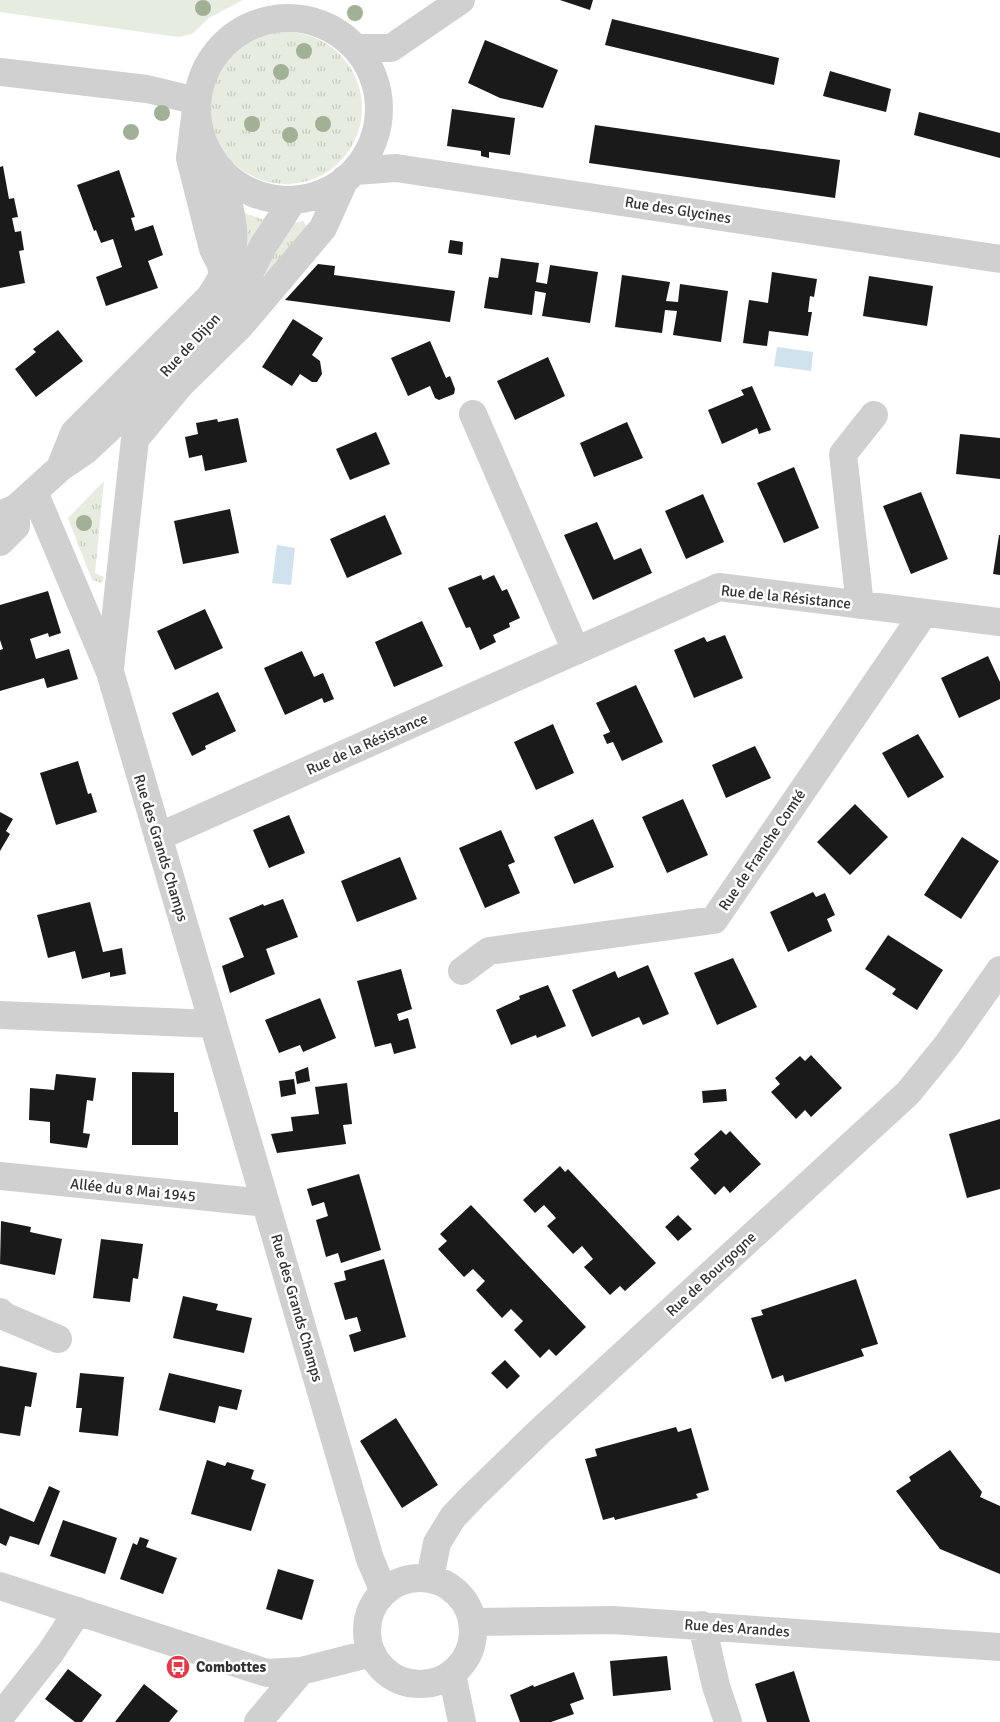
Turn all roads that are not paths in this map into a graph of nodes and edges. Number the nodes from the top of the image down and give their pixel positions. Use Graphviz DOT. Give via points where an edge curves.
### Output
graph roads {
  1 [pos="461,0"];
  2 [pos="290,9"];
  3 [pos="356,48"];
  4 [pos="0,72"];
  5 [pos="197,101"];
  6 [pos="221,170"];
  7 [pos="350,175"];
  8 [pos="293,200"];
  9 [pos="1000,258"];
  10 [pos="223,278"];
  11 [pos="474,414"];
  12 [pos="874,415"];
  13 [pos="135,439"];
  14 [pos="60,468"];
  15 [pos="17,505"];
  16 [pos="0,542"];
  17 [pos="860,605"];
  18 [pos="924,613"];
  19 [pos="1000,622"];
  20 [pos="576,651"];
  21 [pos="110,672"];
  22 [pos="158,836"];
  23 [pos="1000,970"];
  24 [pos="462,971"];
  25 [pos="0,1015"];
  26 [pos="213,1024"];
  27 [pos="0,1176"];
  28 [pos="266,1203"];
  29 [pos="0,1312"];
  30 [pos="58,1339"];
  31 [pos="430,1578"];
  32 [pos="0,1586"];
  33 [pos="384,1592"];
  34 [pos="78,1611"];
  35 [pos="474,1622"];
  36 [pos="702,1624"];
  37 [pos="1000,1647"];
  38 [pos="372,1653"];
  39 [pos="301,1670"];
  40 [pos="452,1674"];
  41 [pos="0,1718"];
  42 [pos="258,1722"];
  43 [pos="462,1722"];
  44 [pos="728,1722"];
  1 -- 3 [label="street" via="391,48"];
  2 -- 3 [label="street, Rue de Dijon" via="335,30"];
  2 -- 5 [label="street, Rue de Dijon" via="242,30 224,43 211,60"];
  3 -- 7 [label="street, Rue de Dijon" via="377,87 379,109 376,132 368,152"];
  4 -- 5 [label="street" via="147,89"];
  5 -- 6 [label="street" via="202,138"];
  5 -- 10 [label="street" via="190,158"];
  6 -- 8 [label="street" via="242,187 266,198"];
  6 -- 10 [label="street, Rue de Dijon" via="235,237 233,254"];
  7 -- 8 [label="street" via="316,196"];
  7 -- 9 [label="street, Rue des Glycines" via="396,168"];
  7 -- 13 [label="street, Rue de Dijon" via="323,228 240,326 180,385"];
  8 -- 14 [label="street, Rue de Dijon" via="263,246 241,290 134,405 85,452"];
  10 -- 14 [label="street, Rue de Dijon" via="209,298 74,433"];
  11 -- 20 [label="street"];
  12 -- 17 [label="street, Rue de la Résistance" via="843,454"];
  13 -- 21 [label="street, Rue des Grands Champs"];
  14 -- 15 [label="street, Rue de Dijon"];
  15 -- 16 [label="street" via="16,526"];
  15 -- 21 [label="street, Rue des Grands Champs"];
  17 -- 18 [label="street, Rue de la Résistance"];
  17 -- 20 [label="street, Rue de la Résistance" via="719,587"];
  18 -- 19 [label="street, Rue de la Résistance"];
  18 -- 24 [label="street, Rue de Franche Comté" via="714,920 489,951"];
  20 -- 22 [label="street, Rue de la Résistance"];
  21 -- 22 [label="street, Rue des Grands Champs"];
  22 -- 26 [label="street, Rue des Grands Champs"];
  23 -- 31 [label="street, Rue de Bourgogne" via="908,1093 538,1433 453,1517 437,1542"];
  25 -- 26 [label="street"];
  26 -- 28 [label="street, Rue des Grands Champs"];
  27 -- 28 [label="street, Allée du 8 Mai 1945"];
  28 -- 33 [label="street, Rue des Grands Champs" via="370,1559"];
  29 -- 30 [label="street"];
  31 -- 33 [label="street" via="414,1577 398,1582"];
  31 -- 35 [label="street" via="445,1583 458,1593"];
  32 -- 34 [label="street"];
  33 -- 38 [label="street" via="374,1604 368,1620 367,1637"];
  34 -- 39 [label="street" via="267,1672"];
  34 -- 41 [label="street"];
  35 -- 36 [label="street, Rue des Arandes" via="612,1620"];
  35 -- 40 [label="street" via="470,1652"];
  36 -- 37 [label="street, Rue des Arandes"];
  36 -- 44 [label="street"];
  38 -- 39 [label="street"];
  38 -- 40 [label="street" via="380,1666 407,1683 438,1682"];
  39 -- 42 [label="street"];
  40 -- 43 [label="street"];
}
